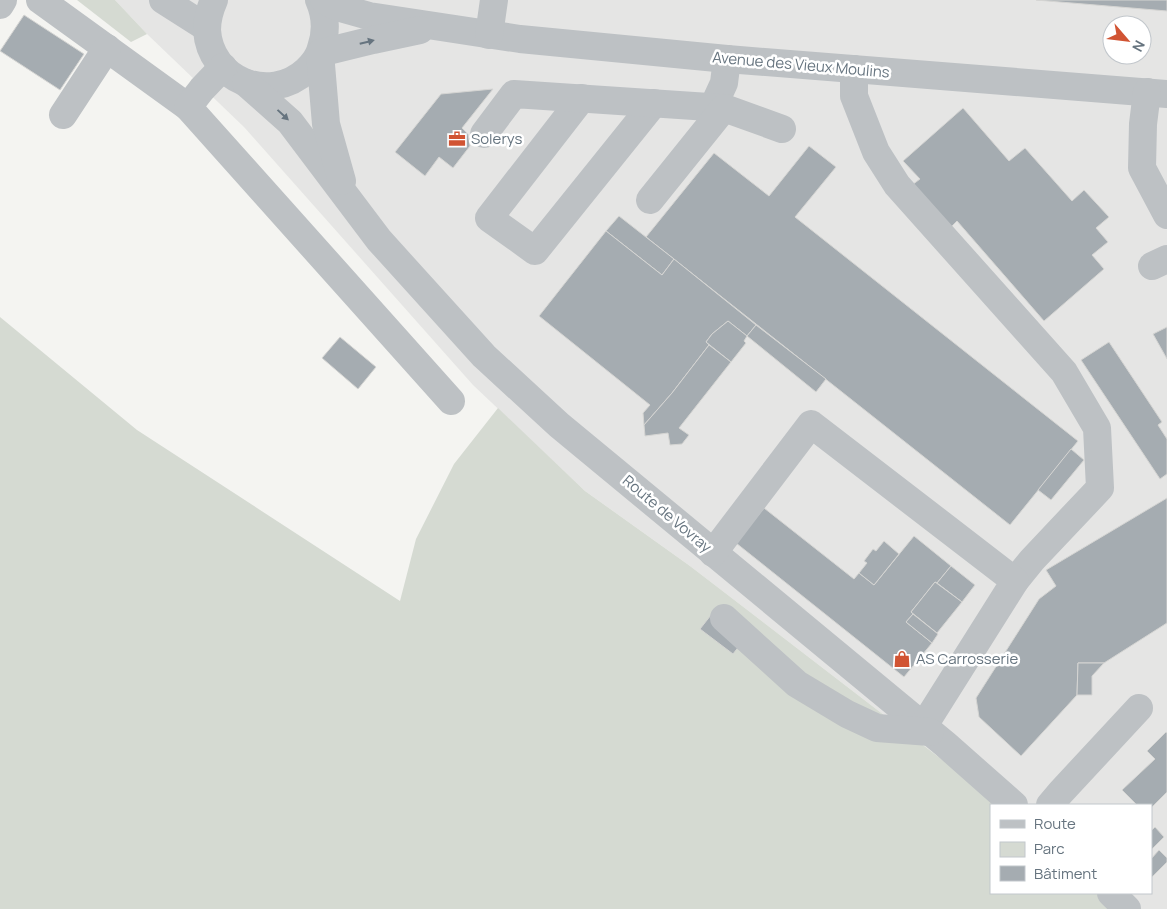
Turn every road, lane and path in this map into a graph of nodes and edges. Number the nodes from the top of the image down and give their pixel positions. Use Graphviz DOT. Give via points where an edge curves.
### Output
graph roads {
  1 [pos="4,0"];
  2 [pos="40,0"];
  3 [pos="163,0"];
  4 [pos="214,0"];
  5 [pos="319,0"];
  6 [pos="324,0"];
  7 [pos="494,0"];
  8 [pos="0,5"];
  9 [pos="436,27"];
  10 [pos="207,28"];
  11 [pos="490,35"];
  12 [pos="107,48"];
  13 [pos="320,53"];
  14 [pos="727,59"];
  15 [pos="223,67"];
  16 [pos="854,69"];
  17 [pos="246,83"];
  18 [pos="1157,93"];
  19 [pos="582,98"];
  20 [pos="654,103"];
  21 [pos="188,107"];
  22 [pos="719,107"];
  23 [pos="63,115"];
  24 [pos="782,129"];
  25 [pos="484,134"];
  26 [pos="346,196"];
  27 [pos="650,200"];
  28 [pos="1167,215"];
  29 [pos="451,401"];
  30 [pos="713,552"];
  31 [pos="1015,581"];
  32 [pos="724,618"];
  33 [pos="1140,708"];
  34 [pos="927,729"];
  35 [pos="1013,804"];
  36 [pos="1051,804"];
  37 [pos="1112,894"];
  38 [pos="1127,909"];
  1 -- 8 [label="street"];
  2 -- 12 [label="street"];
  3 -- 10 [label="street"];
  4 -- 10 [label="street"];
  5 -- 13 [label="street" via="326,24"];
  6 -- 9 [label="street, Avenue des Vieux Moulins" via="369,16"];
  7 -- 11 [label="street"];
  9 -- 11 [label="street, Avenue des Vieux Moulins"];
  13 -- 9 [label="street, Avenue des Vieux Moulins, one-way"];
  10 -- 15 [label="street" via="214,56"];
  11 -- 14 [label="street, Avenue des Vieux Moulins"];
  12 -- 21 [label="street"];
  12 -- 23 [label="street"];
  13 -- 17 [label="street" via="312,66 289,82 260,87"];
  13 -- 26 [label="street, Route de Vovray" via="326,124"];
  14 -- 16 [label="street, Avenue des Vieux Moulins"];
  14 -- 22 [label="street"];
  15 -- 17 [label="street, Route de Vovray"];
  15 -- 21 [label="street"];
  16 -- 18 [label="street, Avenue des Vieux Moulins"];
  16 -- 31 [label="street" via="854,96 876,152 897,185 1064,372 1097,428 1100,488"];
  17 -- 26 [label="street, Route de Vovray, one-way" via="290,122"];
  18 -- 28 [label="street" via="1143,124 1142,168"];
  19 -- 20 [label="street"];
  19 -- 20 [label="street" via="489,218 535,252"];
  19 -- 25 [label="street" via="514,94"];
  20 -- 22 [label="street"];
  21 -- 29 [label="street"];
  22 -- 24 [label="street"];
  22 -- 27 [label="street"];
  26 -- 30 [label="street, Route de Vovray" via="379,240 484,356 559,425"];
  30 -- 31 [label="street" via="811,424"];
  30 -- 34 [label="street, Route de Vovray"];
  31 -- 34 [label="street"];
  32 -- 34 [label="street" via="797,684 847,714 877,728"];
  33 -- 36 [label="street"];
  34 -- 35 [label="street, Route de Vovray"];
  37 -- 38 [label="street"];
}
